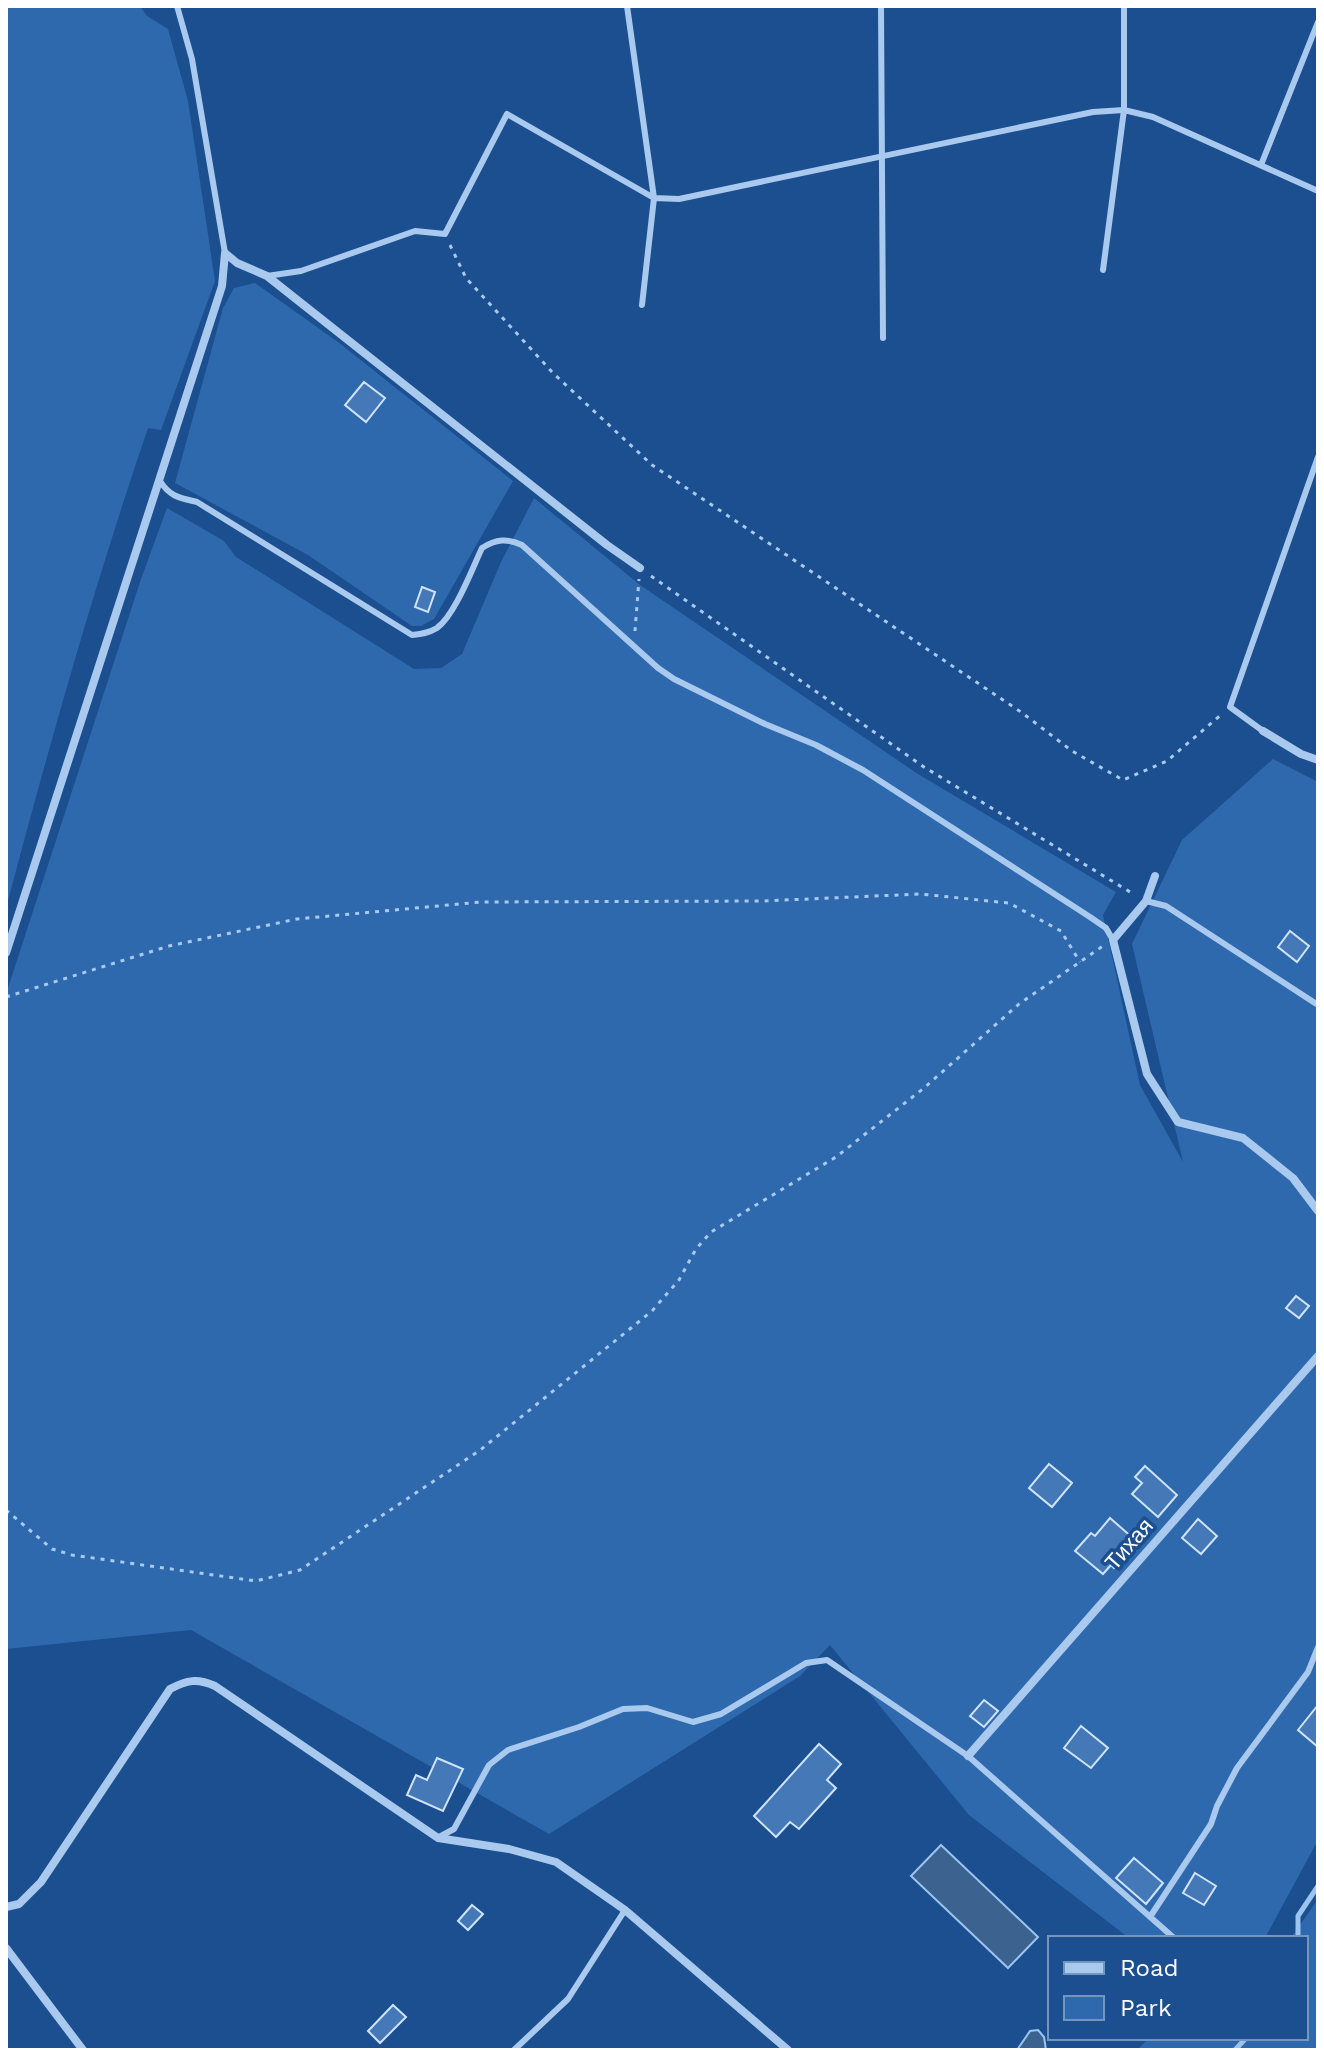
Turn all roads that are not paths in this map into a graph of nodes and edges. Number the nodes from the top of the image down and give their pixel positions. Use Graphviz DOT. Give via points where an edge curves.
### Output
graph roads {
  1 [pos="177,6"];
  2 [pos="627,6"];
  3 [pos="881,6"];
  4 [pos="1124,6"];
  5 [pos="1318,22"];
  6 [pos="1124,110"];
  7 [pos="881,156"];
  8 [pos="1261,165"];
  9 [pos="1318,191"];
  10 [pos="654,198"];
  11 [pos="225,253"];
  12 [pos="1103,270"];
  13 [pos="267,276"];
  14 [pos="642,305"];
  15 [pos="883,338"];
  16 [pos="1318,457"];
  17 [pos="160,481"];
  18 [pos="640,568"];
  19 [pos="1263,731"];
  20 [pos="1318,760"];
  21 [pos="1155,876"];
  22 [pos="1146,901"];
  23 [pos="1113,940"];
  24 [pos="6,953"];
  25 [pos="1318,1005"];
  26 [pos="1318,1211"];
  27 [pos="1318,1356"];
  28 [pos="1318,1647"];
  29 [pos="968,1756"];
  30 [pos="438,1838"];
  31 [pos="6,1907"];
  32 [pos="625,1910"];
  33 [pos="1150,1917"];
  34 [pos="1172,1936"];
  35 [pos="6,1948"];
  36 [pos="83,2050"];
  37 [pos="514,2050"];
  38 [pos="788,2050"];
  1 -- 11 [label="lane" via="192,59"];
  2 -- 10 [label="lane"];
  3 -- 7 [label="lane"];
  4 -- 6 [label="lane"];
  5 -- 8 [label="lane"];
  6 -- 7 [label="lane"];
  6 -- 8 [label="lane" via="1153,117"];
  6 -- 12 [label="lane"];
  7 -- 10 [label="lane" via="679,199"];
  7 -- 15 [label="lane"];
  8 -- 9 [label="lane"];
  10 -- 13 [label="lane" via="507,114 445,234 415,231 301,271"];
  10 -- 14 [label="lane"];
  11 -- 13 [label="street"];
  11 -- 17 [label="street" via="222,286"];
  13 -- 18 [label="street"];
  16 -- 19 [label="lane" via="1230,707"];
  17 -- 23 [label="lane" via="166,492 197,502 412,635 438,627 448,616 482,548 510,540 522,545 674,679 863,770 1106,928"];
  17 -- 24 [label="street"];
  19 -- 20 [label="street"];
  21 -- 22 [label="street"];
  22 -- 23 [label="street"];
  22 -- 25 [label="lane" via="1166,906"];
  23 -- 26 [label="street" via="1147,1074 1178,1122 1243,1138 1293,1178"];
  27 -- 29 [label="street, Тихая"];
  28 -- 33 [label="lane" via="1308,1672 1237,1768 1211,1824"];
  29 -- 30 [label="lane" via="827,1660 806,1663 721,1714 693,1722 647,1708 623,1709 508,1750 489,1765 454,1829"];
  29 -- 33 [label="lane"];
  30 -- 31 [label="street" via="199,1679 170,1689 41,1882 19,1904"];
  30 -- 32 [label="street" via="556,1862"];
  32 -- 37 [label="lane" via="568,1999"];
  32 -- 38 [label="street"];
  33 -- 34 [label="lane"];
  35 -- 36 [label="street"];
}
